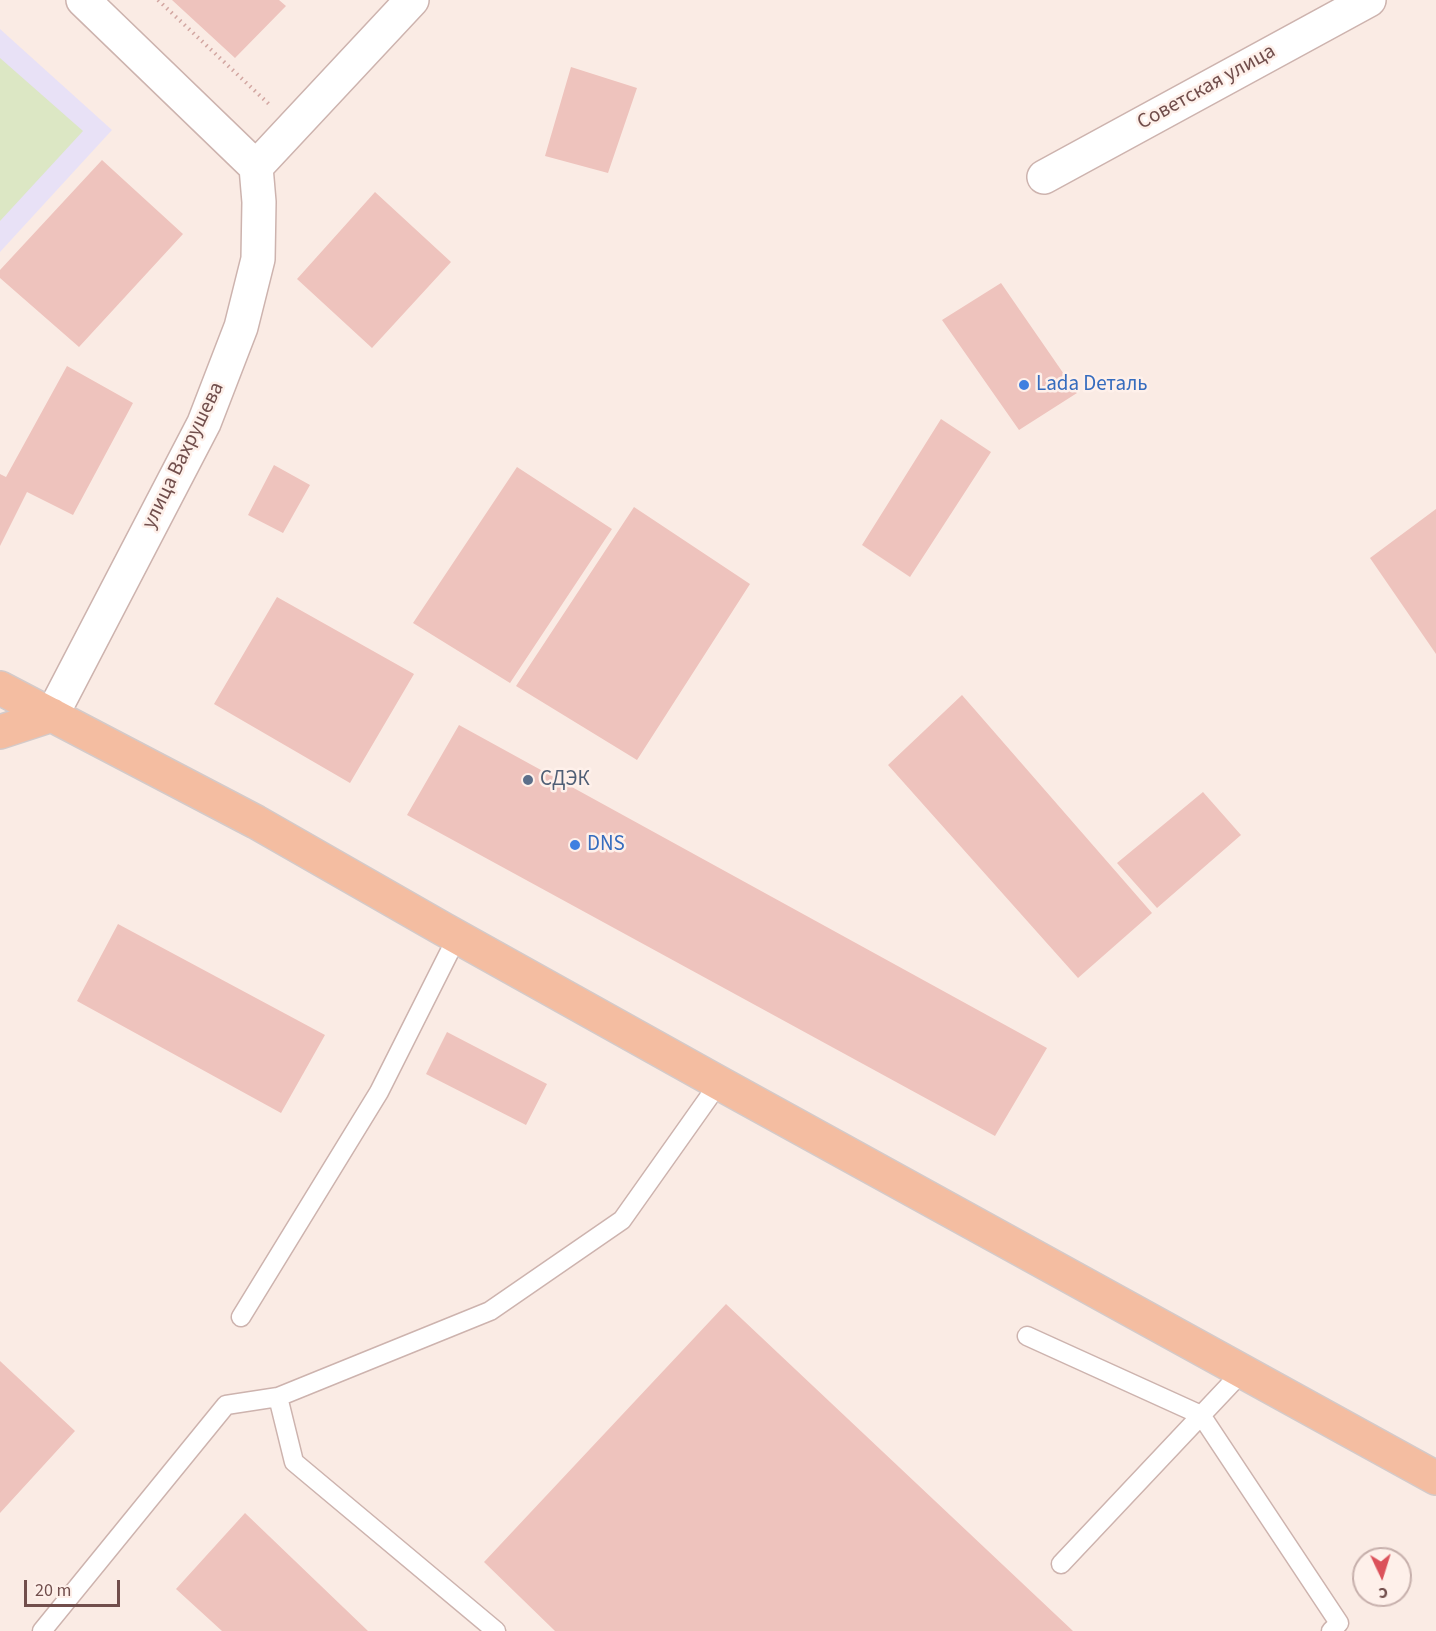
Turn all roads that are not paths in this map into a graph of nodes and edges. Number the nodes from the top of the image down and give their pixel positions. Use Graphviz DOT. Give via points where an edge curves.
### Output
graph roads {
  1 [pos="83,0"];
  2 [pos="412,0"];
  3 [pos="1369,0"];
  4 [pos="256,167"];
  5 [pos="1044,177"];
  6 [pos="0,688"];
  7 [pos="52,715"];
  8 [pos="0,732"];
  9 [pos="457,937"];
  10 [pos="719,1083"];
  11 [pos="241,1317"];
  12 [pos="1027,1336"];
  13 [pos="1242,1372"];
  14 [pos="278,1397"];
  15 [pos="1201,1415"];
  16 [pos="1436,1478"];
  17 [pos="1061,1564"];
  18 [pos="42,1631"];
  19 [pos="496,1631"];
  20 [pos="1331,1631"];
  1 -- 4 [label="street"];
  2 -- 4 [label="street"];
  3 -- 5 [label="street, Советская улица"];
  4 -- 7 [label="street, улица Вахрушева" via="258,259 241,327 204,423"];
  6 -- 7 [label="main road"];
  7 -- 8 [label="main road"];
  7 -- 9 [label="main road" via="256,822"];
  9 -- 10 [label="main road"];
  9 -- 11 [label="lane" via="379,1092"];
  10 -- 13 [label="main road"];
  10 -- 14 [label="lane" via="622,1220 490,1311"];
  12 -- 15 [label="lane"];
  13 -- 15 [label="lane"];
  13 -- 16 [label="main road"];
  14 -- 18 [label="lane" via="226,1405"];
  14 -- 19 [label="lane" via="294,1462"];
  15 -- 17 [label="lane"];
  15 -- 20 [label="lane" via="1339,1623"];
}
